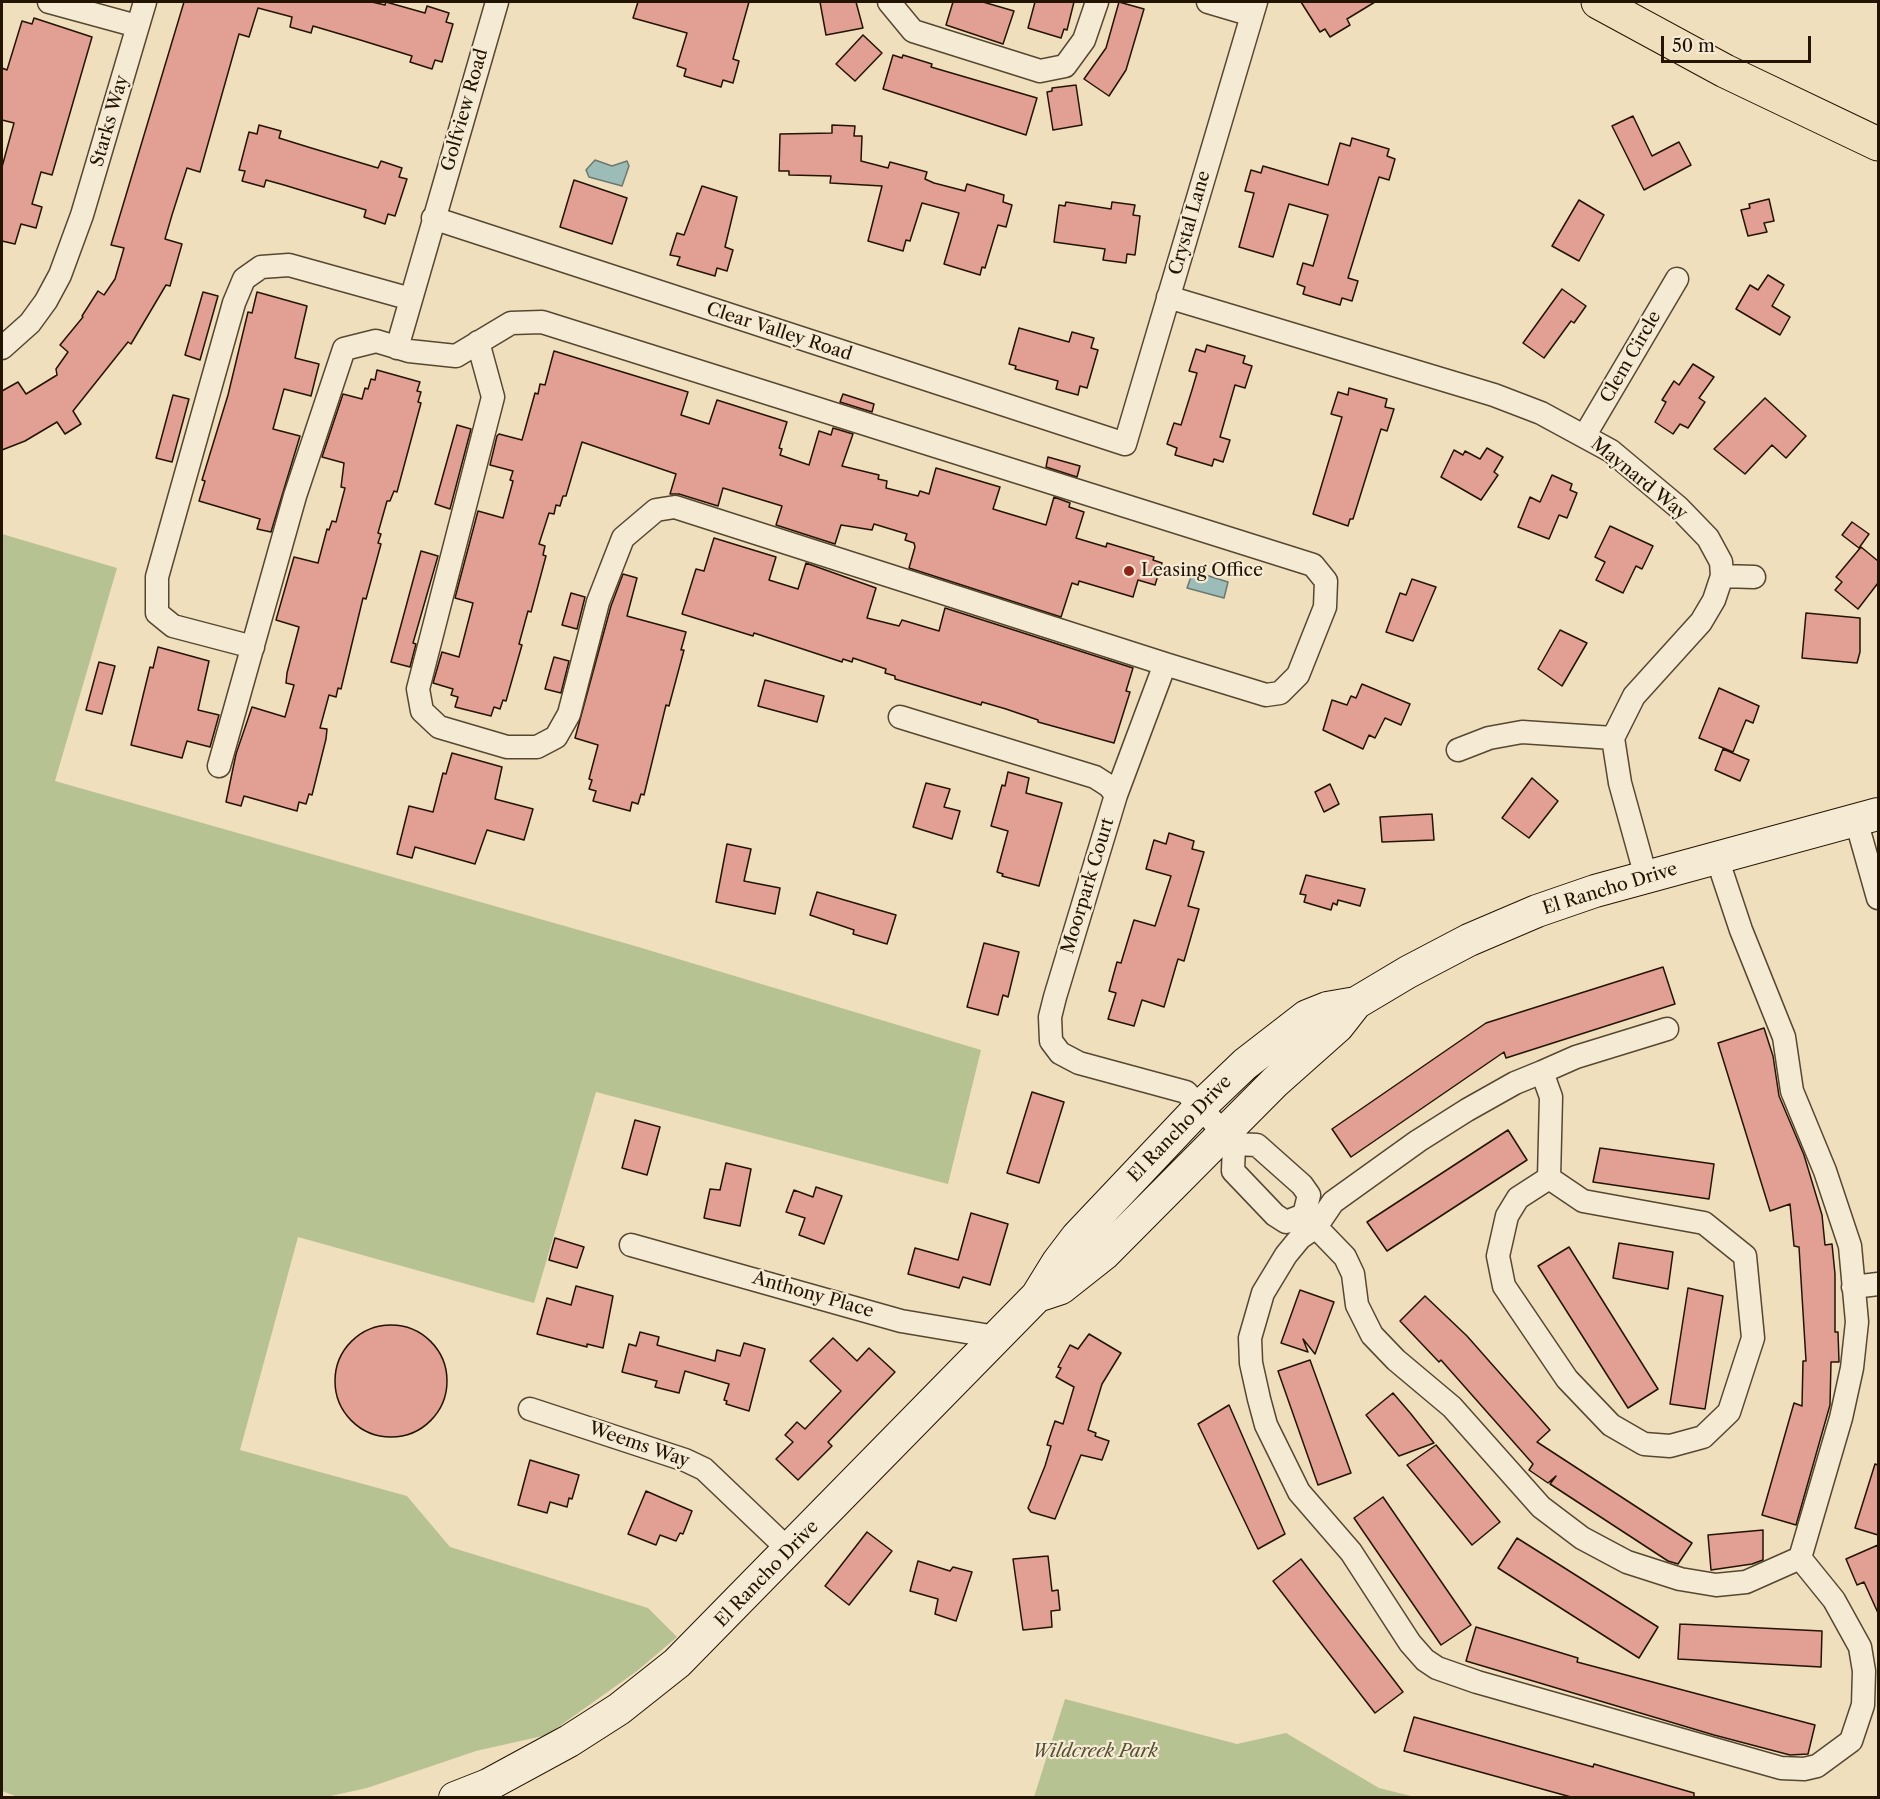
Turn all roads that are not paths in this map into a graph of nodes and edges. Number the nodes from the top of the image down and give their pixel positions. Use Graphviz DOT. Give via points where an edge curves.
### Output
graph roads {
  1 [pos="49,2"];
  2 [pos="145,2"];
  3 [pos="497,2"];
  4 [pos="889,2"];
  5 [pos="1097,2"];
  6 [pos="1208,2"];
  7 [pos="1598,2"];
  8 [pos="1254,8"];
  9 [pos="138,26"];
  10 [pos="1878,144"];
  11 [pos="433,218"];
  12 [pos="1677,279"];
  13 [pos="1168,297"];
  14 [pos="411,299"];
  15 [pos="478,342"];
  16 [pos="2,348"];
  17 [pos="397,348"];
  18 [pos="1585,435"];
  19 [pos="1125,444"];
  20 [pos="1722,576"];
  21 [pos="1754,577"];
  22 [pos="253,647"];
  23 [pos="1165,664"];
  24 [pos="900,717"];
  25 [pos="1613,738"];
  26 [pos="1458,750"];
  27 [pos="219,766"];
  28 [pos="1116,795"];
  29 [pos="1867,817"];
  30 [pos="1717,858"];
  31 [pos="1646,877"];
  32 [pos="1878,898"];
  33 [pos="1356,1003"];
  34 [pos="1667,1029"];
  35 [pos="1542,1072"];
  36 [pos="1200,1107"];
  37 [pos="1229,1139"];
  38 [pos="1283,1168"];
  39 [pos="1549,1178"];
  40 [pos="1259,1196"];
  41 [pos="1310,1221"];
  42 [pos="631,1245"];
  43 [pos="1878,1284"];
  44 [pos="1853,1287"];
  45 [pos="1037,1296"];
  46 [pos="996,1337"];
  47 [pos="530,1409"];
  48 [pos="790,1551"];
  49 [pos="1800,1558"];
  50 [pos="455,1797"];
  1 -- 9 [label="street"];
  2 -- 9 [label="street, Starks Way"];
  3 -- 11 [label="street, Golfview Road"];
  4 -- 5 [label="street" via="912,31 1040,71 1065,66 1084,40"];
  6 -- 8 [label="street"];
  7 -- 10 [label="main road" via="1725,71"];
  8 -- 13 [label="street, Crystal Lane"];
  9 -- 16 [label="street, Starks Way" via="82,216 60,275 30,322"];
  11 -- 14 [label="street, Golfview Road"];
  11 -- 19 [label="street, Clear Valley Road"];
  12 -- 18 [label="street, Clem Circle"];
  13 -- 18 [label="street, Maynard Way" via="1494,395"];
  13 -- 19 [label="street, Crystal Lane"];
  14 -- 17 [label="street, Golfview Road"];
  14 -- 22 [label="street" via="289,266 261,267 244,279 157,577 157,613 173,626"];
  15 -- 17 [label="street" via="456,356"];
  15 -- 23 [label="street" via="511,323 542,322 1313,565 1326,581 1325,607 1298,675 1280,693 1266,695"];
  15 -- 23 [label="street" via="493,397 418,689 422,711 439,727 507,747 537,747 556,737 569,714 598,602 623,538 656,510 675,507"];
  17 -- 22 [label="street" via="376,341 344,349 295,496"];
  18 -- 20 [label="street, Maynard Way" via="1648,481 1708,538 1717,551"];
  20 -- 21 [label="street"];
  20 -- 25 [label="street" via="1710,610 1634,696"];
  22 -- 27 [label="street"];
  23 -- 28 [label="street"];
  24 -- 28 [label="street, Moorpark Court" via="1095,777"];
  25 -- 26 [label="street" via="1522,732 1489,738"];
  25 -- 31 [label="street" via="1620,783"];
  28 -- 36 [label="street, Moorpark Court" via="1055,997 1050,1017 1051,1041 1060,1053 1078,1063 1186,1092"];
  29 -- 30 [label="main road, El Rancho Drive"];
  29 -- 32 [label="street"];
  30 -- 31 [label="main road, El Rancho Drive"];
  30 -- 44 [label="street" via="1784,1037 1792,1091 1850,1246"];
  31 -- 33 [label="main road, El Rancho Drive" via="1537,911 1479,935"];
  33 -- 36 [label="main road, El Rancho Drive" via="1307,1016 1245,1064"];
  33 -- 37 [label="main road, El Rancho Drive" via="1338,1026 1275,1082"];
  34 -- 35 [label="street" via="1576,1057"];
  35 -- 39 [label="street" via="1551,1097"];
  35 -- 41 [label="street" via="1515,1083 1418,1141"];
  36 -- 37 [label="street"];
  36 -- 45 [label="main road, El Rancho Drive" via="1077,1237"];
  37 -- 38 [label="street" via="1257,1145"];
  37 -- 40 [label="street" via="1233,1171"];
  37 -- 45 [label="main road, El Rancho Drive" via="1104,1254 1061,1288"];
  38 -- 40 [label="street"];
  38 -- 41 [label="street" via="1309,1195"];
  39 -- 39 [label="street" via="1583,1201 1704,1223 1745,1256 1753,1338 1729,1412 1704,1437 1670,1446 1644,1444 1611,1425 1567,1379 1504,1286 1498,1256 1507,1216 1518,1198"];
  40 -- 41 [label="street" via="1286,1222"];
  41 -- 49 [label="street" via="1346,1257 1353,1274 1357,1305 1372,1335 1452,1407 1541,1507 1582,1538 1627,1562 1680,1579 1716,1585 1746,1582"];
  41 -- 49 [label="street" via="1263,1293 1250,1338 1259,1400 1266,1425 1299,1492 1351,1552 1425,1660 1488,1686 1747,1760 1781,1768 1817,1767 1851,1741 1863,1705 1864,1671 1860,1647 1851,1628"];
  42 -- 46 [label="street, Anthony Place" via="901,1321"];
  43 -- 44 [label="street"];
  44 -- 49 [label="street" via="1857,1322 1852,1368"];
  45 -- 46 [label="main road, El Rancho Drive"];
  46 -- 48 [label="main road, El Rancho Drive"];
  47 -- 48 [label="street, Weems Way" via="693,1463 712,1475"];
  48 -- 50 [label="main road, El Rancho Drive" via="677,1663 619,1709 530,1763"];
}
